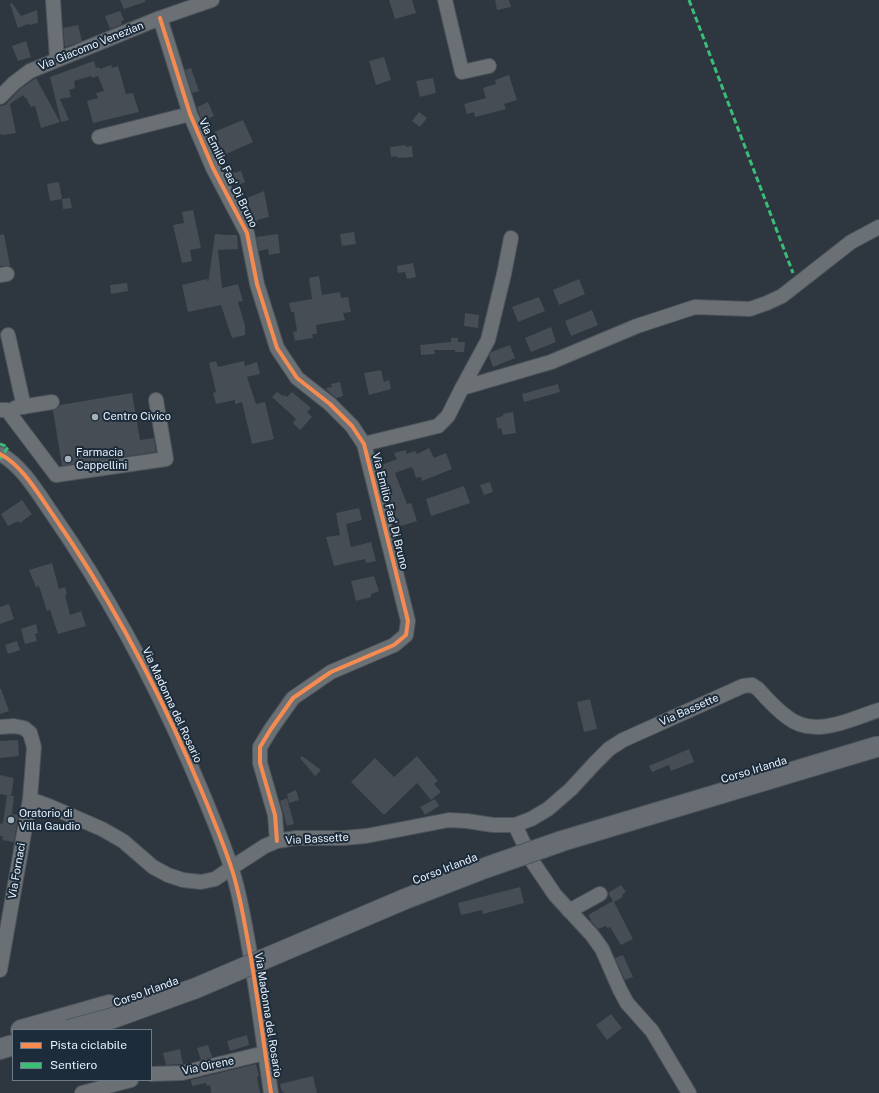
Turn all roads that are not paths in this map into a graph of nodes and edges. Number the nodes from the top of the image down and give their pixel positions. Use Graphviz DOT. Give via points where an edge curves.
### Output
graph roads {
  1 [pos="53,0"];
  2 [pos="212,0"];
  3 [pos="445,0"];
  4 [pos="160,18"];
  5 [pos="57,59"];
  6 [pos="489,66"];
  7 [pos="0,97"];
  8 [pos="190,114"];
  9 [pos="99,137"];
  10 [pos="879,227"];
  11 [pos="511,238"];
  12 [pos="8,335"];
  13 [pos="467,386"];
  14 [pos="156,400"];
  15 [pos="52,402"];
  16 [pos="24,407"];
  17 [pos="4,410"];
  18 [pos="364,444"];
  19 [pos="0,454"];
  20 [pos="879,710"];
  21 [pos="0,727"];
  22 [pos="879,732"];
  23 [pos="879,746"];
  24 [pos="30,799"];
  25 [pos="515,825"];
  26 [pos="277,841"];
  27 [pos="231,868"];
  28 [pos="600,894"];
  29 [pos="568,911"];
  30 [pos="0,970"];
  31 [pos="24,1029"];
  32 [pos="72,1029"];
  33 [pos="12,1032"];
  34 [pos="0,1035"];
  35 [pos="12,1045"];
  36 [pos="0,1049"];
  37 [pos="265,1053"];
  38 [pos="152,1074"];
  39 [pos="127,1081"];
  40 [pos="269,1092"];
  41 [pos="82,1093"];
  42 [pos="689,1093"];
  1 -- 5 [label="street"];
  2 -- 4 [label="street, Via Giacomo Venezian"];
  3 -- 6 [label="street" via="462,72"];
  4 -- 5 [label="street, Via Giacomo Venezian"];
  4 -- 8 [label="street, Via Emilio Faa' Di Bruno"];
  5 -- 7 [label="street, Via Giacomo Venezian" via="30,71"];
  8 -- 9 [label="street, Via Emilio Faa' Di Bruno"];
  8 -- 18 [label="street, Via Emilio Faa' Di Bruno" via="213,168 247,234 257,284 277,348 297,378 330,404 352,426"];
  10 -- 13 [label="street" via="851,242 782,296 767,304 750,309 695,307 637,326 551,362"];
  11 -- 13 [label="street, Via Emilio Faa' Di Bruno" via="488,340"];
  12 -- 16 [label="street"];
  13 -- 18 [label="street, Via Emilio Faa' Di Bruno" via="448,416 438,426"];
  14 -- 17 [label="street" via="166,459 56,475"];
  15 -- 16 [label="street"];
  16 -- 17 [label="street"];
  18 -- 26 [label="street, Via Emilio Faa' Di Bruno" via="408,621 406,635 394,645 331,672 293,698 270,729 260,747 260,763 275,815"];
  19 -- 27 [label="street, Via Madonna del Rosario" via="18,467 64,531 134,648 185,754"];
  20 -- 25 [label="street, Via Bassette" via="825,727 808,726 788,718 752,685 743,686 623,740 609,749 548,809"];
  21 -- 24 [label="street, Via Fornaci" via="24,728 33,739"];
  22 -- 31 [label="highway, Corso Irlanda" via="479,855 191,975 109,1005"];
  23 -- 32 [label="highway, Corso Irlanda, bridge" via="562,842 485,868 405,899 196,988 113,1018"];
  24 -- 27 [label="street, Via Bassette" via="102,829 123,841 153,867 168,875 201,882 215,879"];
  24 -- 30 [label="street, Via Fornaci"];
  25 -- 26 [label="street, Via Bassette" via="449,820 366,836"];
  25 -- 29 [label="street" via="532,861"];
  26 -- 27 [label="street, Via Bassette"];
  27 -- 37 [label="street, Via Madonna del Rosario" via="245,925"];
  28 -- 29 [label="street"];
  29 -- 42 [label="street" via="602,949 620,990 652,1031"];
  33 -- 34 [label="highway"];
  35 -- 36 [label="highway"];
  37 -- 38 [label="street, Via Oirene" via="182,1073"];
  37 -- 40 [label="street, Via Madonna del Rosario"];
  39 -- 41 [label="street"];
}
